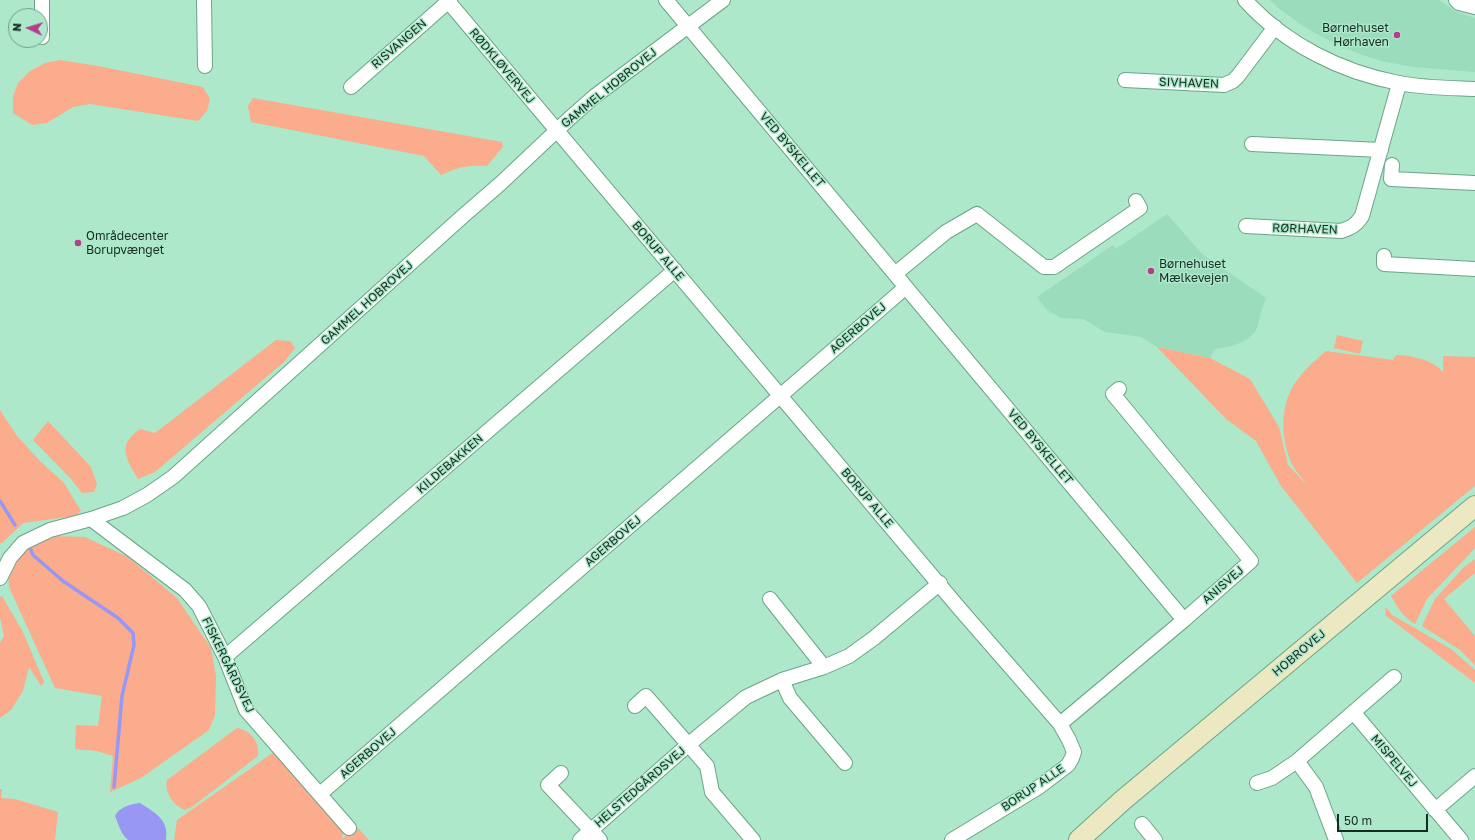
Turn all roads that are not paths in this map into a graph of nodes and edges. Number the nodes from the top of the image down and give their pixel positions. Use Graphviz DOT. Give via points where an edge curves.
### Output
graph roads {
  1 [pos="204,0"];
  2 [pos="448,0"];
  3 [pos="666,0"];
  4 [pos="723,0"];
  5 [pos="1245,0"];
  6 [pos="1456,0"];
  7 [pos="1475,7"];
  8 [pos="688,26"];
  9 [pos="1275,27"];
  10 [pos="205,66"];
  11 [pos="1125,80"];
  12 [pos="1400,84"];
  13 [pos="351,87"];
  14 [pos="1475,89"];
  15 [pos="557,130"];
  16 [pos="1252,144"];
  17 [pos="1381,150"];
  18 [pos="1392,165"];
  19 [pos="1475,183"];
  20 [pos="1136,200"];
  21 [pos="1246,226"];
  22 [pos="1384,256"];
  23 [pos="1475,269"];
  24 [pos="674,270"];
  25 [pos="895,274"];
  26 [pos="906,286"];
  27 [pos="1120,389"];
  28 [pos="781,396"];
  29 [pos="1475,506"];
  30 [pos="91,519"];
  31 [pos="0,578"];
  32 [pos="940,583"];
  33 [pos="770,599"];
  34 [pos="1184,620"];
  35 [pos="225,657"];
  36 [pos="824,667"];
  37 [pos="1394,677"];
  38 [pos="782,680"];
  39 [pos="636,706"];
  40 [pos="1354,713"];
  41 [pos="1060,724"];
  42 [pos="689,744"];
  43 [pos="1297,761"];
  44 [pos="845,763"];
  45 [pos="561,773"];
  46 [pos="1475,776"];
  47 [pos="1257,783"];
  48 [pos="320,794"];
  49 [pos="1123,800"];
  50 [pos="1435,810"];
  51 [pos="1142,824"];
  52 [pos="349,828"];
  53 [pos="595,835"];
  54 [pos="580,840"];
  55 [pos="753,840"];
  56 [pos="952,840"];
  57 [pos="1065,840"];
  58 [pos="1079,840"];
  59 [pos="1156,840"];
  60 [pos="1336,840"];
  61 [pos="1461,840"];
  1 -- 10 [label="street"];
  2 -- 13 [label="street, RISVANGEN"];
  2 -- 15 [label="street, RØDKLØVERVEJ"];
  3 -- 8 [label="street, VED BYSKELLET"];
  4 -- 8 [label="street, GAMMEL HOBROVEJ"];
  5 -- 9 [label="street"];
  6 -- 7 [label="street"];
  8 -- 15 [label="street, GAMMEL HOBROVEJ" via="595,96"];
  8 -- 25 [label="street, VED BYSKELLET"];
  9 -- 11 [label="street, SIVHAVEN" via="1238,76 1224,85"];
  9 -- 12 [label="street" via="1301,46 1334,63"];
  12 -- 14 [label="street"];
  12 -- 17 [label="street, RØRHAVEN"];
  15 -- 24 [label="street, BORUP ALLE"];
  15 -- 30 [label="street, GAMMEL HOBROVEJ" via="173,477 123,508"];
  16 -- 17 [label="street"];
  17 -- 21 [label="street, RØRHAVEN" via="1362,216 1357,224 1350,228 1341,231"];
  18 -- 19 [label="street" via="1391,179"];
  20 -- 25 [label="street" via="1140,208 1054,267 1044,268 976,214 946,232"];
  22 -- 23 [label="street" via="1384,264"];
  24 -- 28 [label="street, BORUP ALLE"];
  24 -- 35 [label="street, KILDEBAKKEN"];
  25 -- 26 [label="street, VED BYSKELLET"];
  26 -- 28 [label="street, AGERBOVEJ"];
  26 -- 34 [label="street, VED BYSKELLET"];
  27 -- 34 [label="street, ANISVEJ" via="1113,394 1251,561"];
  28 -- 32 [label="street, BORUP ALLE"];
  28 -- 48 [label="street, AGERBOVEJ"];
  29 -- 49 [label="main road, HOBROVEJ"];
  30 -- 31 [label="street, GAMMEL HOBROVEJ" via="50,530 23,543 10,558"];
  30 -- 35 [label="street, FISKERGÅRDSVEJ" via="185,590 199,606"];
  32 -- 36 [label="street, HELSTEDGÅRDSVEJ" via="874,638 849,656"];
  32 -- 41 [label="street, BORUP ALLE"];
  33 -- 36 [label="street"];
  34 -- 41 [label="street, ANISVEJ"];
  35 -- 48 [label="street, FISKERGÅRDSVEJ" via="246,710"];
  36 -- 38 [label="street, HELSTEDGÅRDSVEJ"];
  37 -- 40 [label="street"];
  38 -- 42 [label="street, HELSTEDGÅRDSVEJ" via="746,697"];
  38 -- 44 [label="street" via="790,698"];
  39 -- 42 [label="street, HELSTEDGÅRDSVEJ" via="646,696"];
  40 -- 43 [label="street"];
  40 -- 50 [label="street, MISPELVEJ"];
  41 -- 56 [label="street, BORUP ALLE" via="1074,752 1068,765 1039,787"];
  42 -- 53 [label="street, HELSTEDGÅRDSVEJ"];
  42 -- 55 [label="street, HELSTEDGÅRDSVEJ" via="707,766 712,792"];
  43 -- 47 [label="street" via="1272,778"];
  43 -- 60 [label="street" via="1316,787"];
  45 -- 53 [label="street, HELSTEDGÅRDSVEJ" via="548,785"];
  46 -- 50 [label="street"];
  48 -- 52 [label="street, FISKERGÅRDSVEJ"];
  49 -- 57 [label="main road, HOBROVEJ"];
  49 -- 58 [label="main road, HOBROVEJ"];
  50 -- 61 [label="street, MISPELVEJ"];
  51 -- 59 [label="street"];
  53 -- 54 [label="street, HELSTEDGÅRDSVEJ"];
}
